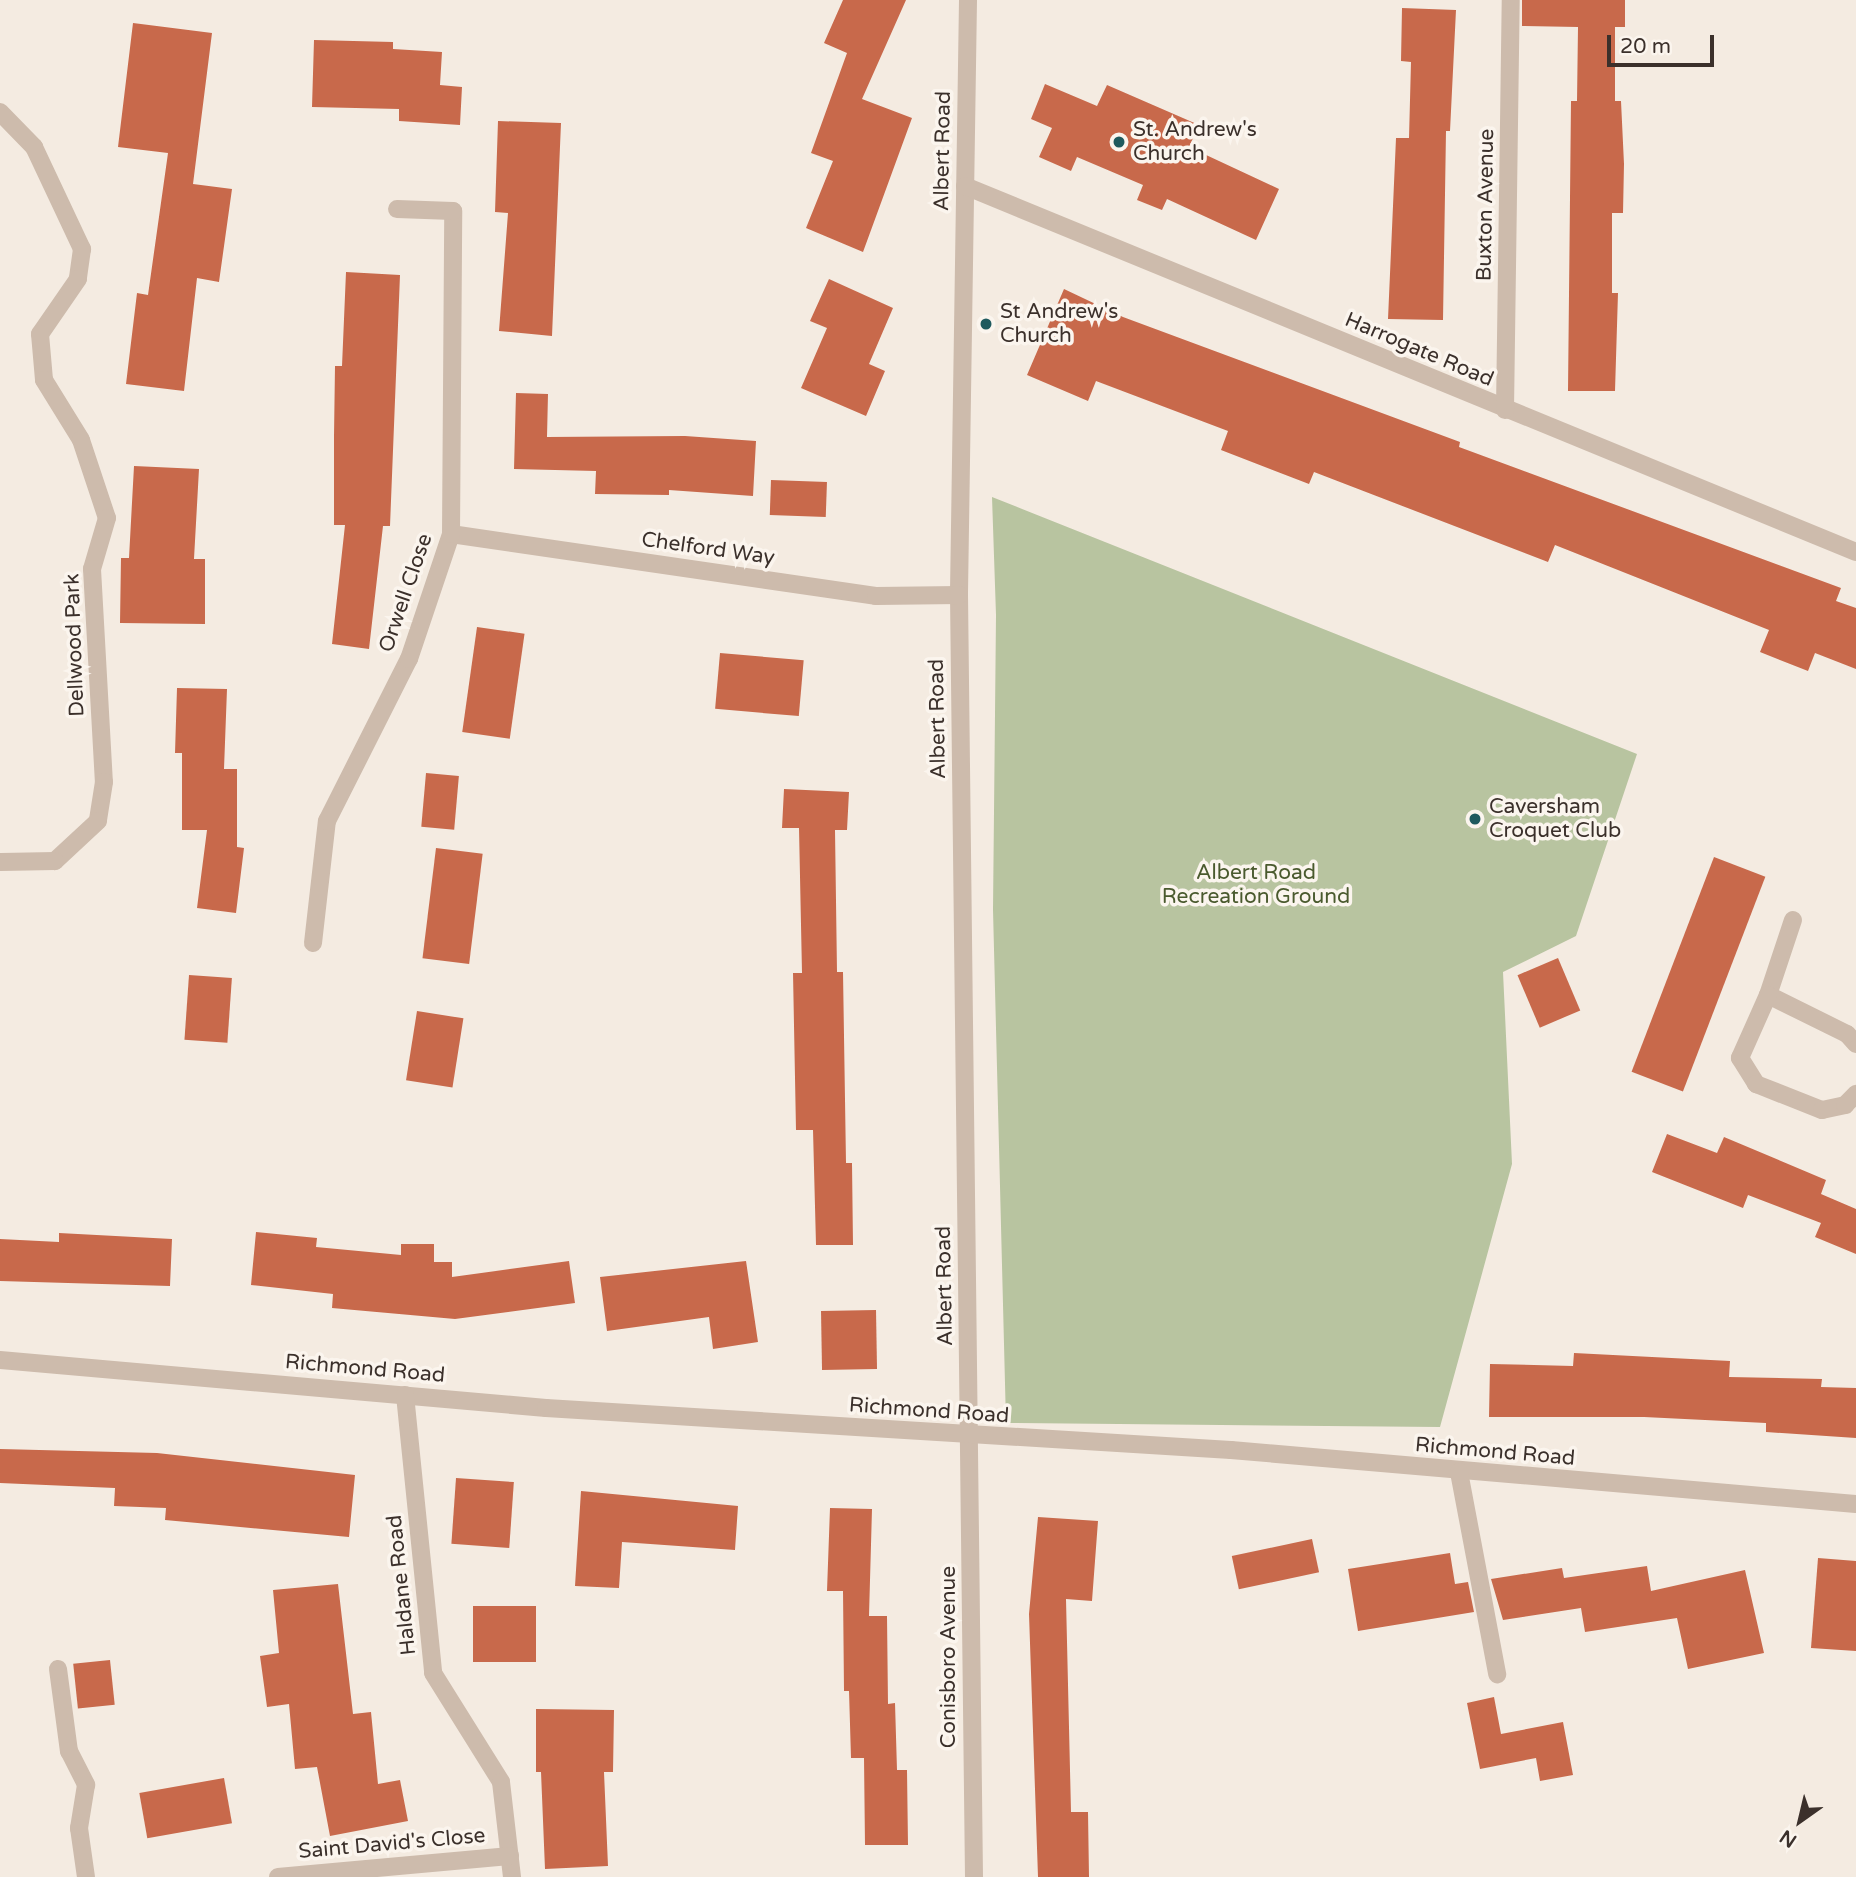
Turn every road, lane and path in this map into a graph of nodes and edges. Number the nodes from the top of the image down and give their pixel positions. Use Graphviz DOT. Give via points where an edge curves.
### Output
graph roads {
  1 [pos="968,0"];
  2 [pos="1511,0"];
  3 [pos="0,112"];
  4 [pos="965,186"];
  5 [pos="397,209"];
  6 [pos="1505,410"];
  7 [pos="451,534"];
  8 [pos="1856,552"];
  9 [pos="959,595"];
  10 [pos="1,862"];
  11 [pos="1793,920"];
  12 [pos="313,943"];
  13 [pos="1768,995"];
  14 [pos="1856,1044"];
  15 [pos="1856,1094"];
  16 [pos="0,1360"];
  17 [pos="405,1395"];
  18 [pos="970,1437"];
  19 [pos="1459,1472"];
  20 [pos="1856,1504"];
  21 [pos="58,1669"];
  22 [pos="1497,1674"];
  23 [pos="510,1856"];
  24 [pos="86,1877"];
  25 [pos="278,1877"];
  26 [pos="512,1877"];
  27 [pos="974,1877"];
  1 -- 4 [label="street, Albert Road"];
  2 -- 6 [label="street, Buxton Avenue"];
  3 -- 10 [label="street, Dellwood Park" via="33,146 82,249 78,279 40,334 44,380 81,440 107,518 92,569 104,782 98,821 55,861"];
  4 -- 6 [label="street, Harrogate Road"];
  4 -- 9 [label="street, Albert Road"];
  5 -- 7 [label="street, Orwell Close" via="453,211"];
  6 -- 8 [label="street, Harrogate Road"];
  7 -- 9 [label="street, Chelford Way" via="876,596"];
  7 -- 12 [label="street, Orwell Close" via="409,659 327,821"];
  9 -- 18 [label="street, Albert Road"];
  11 -- 13 [label="street"];
  13 -- 14 [label="street" via="1847,1034"];
  13 -- 15 [label="street" via="1740,1058 1756,1084 1822,1110 1845,1105"];
  16 -- 17 [label="street, Richmond Road"];
  17 -- 18 [label="street, Richmond Road"];
  17 -- 23 [label="street, Haldane Road" via="433,1673 501,1782"];
  18 -- 19 [label="street, Richmond Road" via="1231,1450"];
  18 -- 27 [label="street, Conisboro Avenue"];
  19 -- 20 [label="street, Richmond Road"];
  19 -- 22 [label="street"];
  21 -- 24 [label="street" via="69,1751 86,1785 79,1828"];
  23 -- 25 [label="street, Saint David's Close"];
  23 -- 26 [label="street, Haldane Road"];
}
